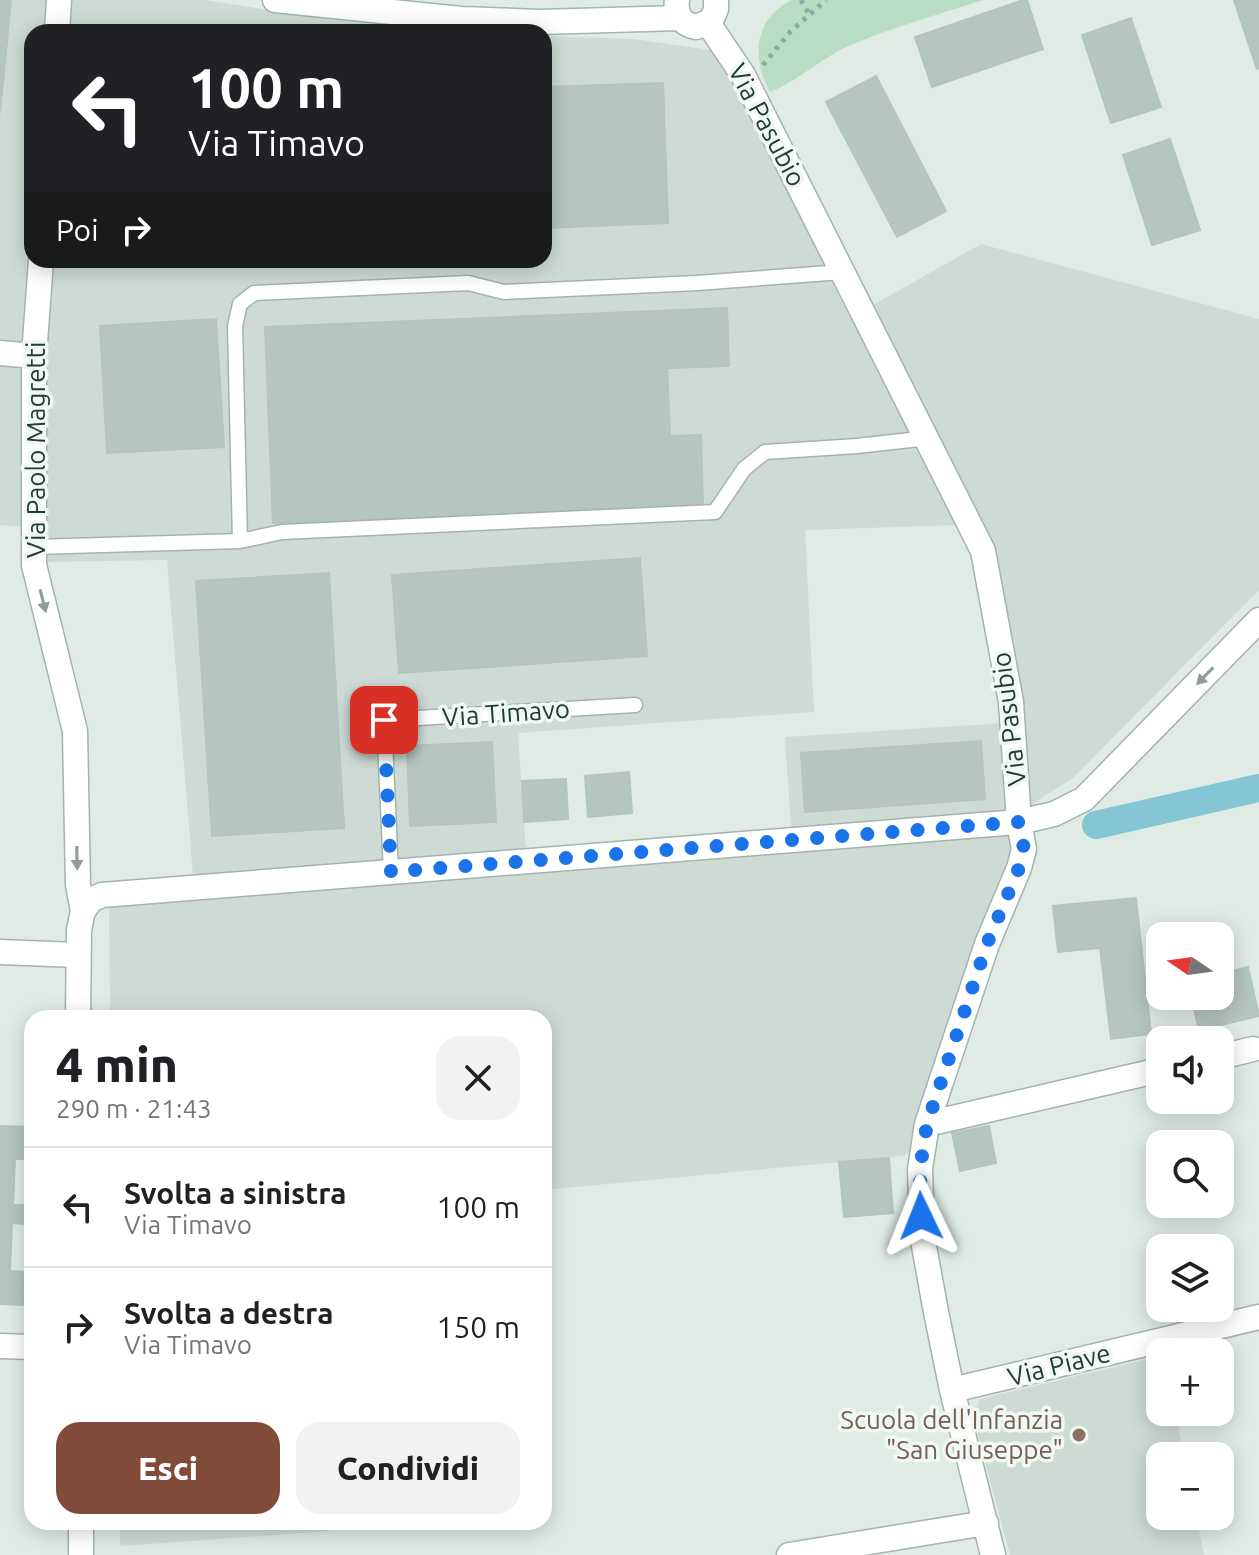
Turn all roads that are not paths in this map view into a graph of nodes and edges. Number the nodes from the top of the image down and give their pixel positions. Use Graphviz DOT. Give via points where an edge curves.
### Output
graph roads {
  1 [pos="59,0"];
  2 [pos="275,0"];
  3 [pos="416,0"];
  4 [pos="716,7"];
  5 [pos="678,8"];
  6 [pos="58,24"];
  7 [pos="40,268"];
  8 [pos="842,272"];
  9 [pos="0,353"];
  10 [pos="34,356"];
  11 [pos="928,438"];
  12 [pos="240,541"];
  13 [pos="34,547"];
  14 [pos="1259,620"];
  15 [pos="635,705"];
  16 [pos="1019,822"];
  17 [pos="391,872"];
  18 [pos="83,911"];
  19 [pos="0,952"];
  20 [pos="77,955"];
  21 [pos="78,1010"];
  22 [pos="1253,1049"];
  23 [pos="1234,1054"];
  24 [pos="1146,1073"];
  25 [pos="927,1124"];
  26 [pos="1259,1317"];
  27 [pos="0,1346"];
  28 [pos="24,1347"];
  29 [pos="952,1390"];
  30 [pos="986,1523"];
  31 [pos="81,1530"];
  32 [pos="81,1555"];
  33 [pos="789,1555"];
  34 [pos="993,1555"];
  1 -- 6 [label="street"];
  2 -- 5 [label="street" via="540,22"];
  3 -- 5 [label="street" via="540,8"];
  4 -- 5 [label="street" via="692,26"];
  4 -- 8 [label="street, Via Pasubio" via="743,75"];
  7 -- 10 [label="street, Via Paolo Magretti"];
  8 -- 11 [label="street, Via Pasubio"];
  8 -- 12 [label="lane" via="504,292 468,283 254,293 240,304 235,326"];
  9 -- 10 [label="street"];
  10 -- 13 [label="street, Via Paolo Magretti"];
  11 -- 12 [label="lane" via="765,452 744,469 715,512 282,532"];
  11 -- 16 [label="street, Via Pasubio" via="983,551 1011,702"];
  12 -- 13 [label="lane"];
  13 -- 18 [label="street, Via Paolo Magretti, one-way" via="75,731"];
  14 -- 16 [label="street, one-way" via="1084,799 1054,814"];
  15 -- 17 [label="lane, Via Timavo" via="384,720"];
  16 -- 17 [label="street"];
  16 -- 25 [label="street, Via Pasubio" via="1024,849 1019,868 987,944"];
  17 -- 18 [label="street" via="102,895"];
  18 -- 20 [label="street, Via Paolo Magretti"];
  19 -- 20 [label="street"];
  20 -- 21 [label="street, Via Paolo Magretti"];
  22 -- 23 [label="street"];
  24 -- 25 [label="street"];
  25 -- 29 [label="street, Via Pasubio" via="920,1169 922,1235"];
  26 -- 29 [label="street, Via Piave"];
  27 -- 28 [label="street"];
  29 -- 30 [label="street, Via Pasubio"];
  30 -- 33 [label="street"];
  30 -- 34 [label="street, Via Pasubio"];
  31 -- 32 [label="street"];
}
